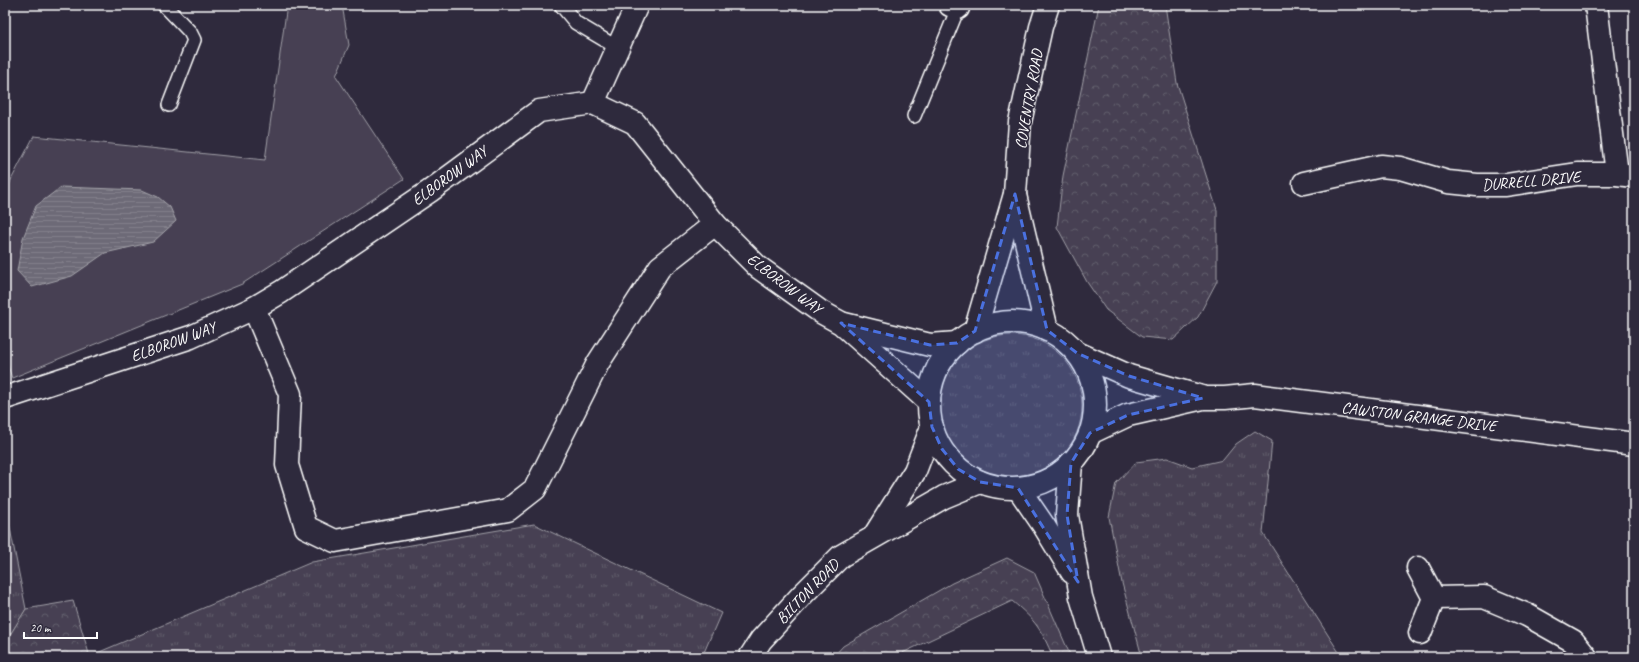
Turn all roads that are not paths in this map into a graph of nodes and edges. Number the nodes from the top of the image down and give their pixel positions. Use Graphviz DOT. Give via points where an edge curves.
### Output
graph roads {
  1 [pos="164,5"];
  2 [pos="561,5"];
  3 [pos="637,5"];
  4 [pos="1048,5"];
  5 [pos="1596,5"];
  6 [pos="954,7"];
  7 [pos="618,48"];
  8 [pos="593,103"];
  9 [pos="169,105"];
  10 [pos="914,116"];
  11 [pos="1626,175"];
  12 [pos="1304,183"];
  13 [pos="1015,194"];
  14 [pos="715,224"];
  15 [pos="254,308"];
  16 [pos="841,323"];
  17 [pos="1048,330"];
  18 [pos="975,331"];
  19 [pos="957,342"];
  20 [pos="1077,353"];
  21 [pos="5,398"];
  22 [pos="1203,398"];
  23 [pos="929,402"];
  24 [pos="932,427"];
  25 [pos="1090,433"];
  26 [pos="1634,444"];
  27 [pos="1071,463"];
  28 [pos="980,482"];
  29 [pos="1018,488"];
  30 [pos="874,536"];
  31 [pos="1418,568"];
  32 [pos="1078,582"];
  33 [pos="1434,598"];
  34 [pos="1420,633"];
  35 [pos="750,657"];
  36 [pos="1099,657"];
  37 [pos="1586,657"];
  1 -- 9 [label="lane" via="190,32 194,40"];
  2 -- 7 [label="lane" via="576,23"];
  3 -- 7 [label="street"];
  4 -- 13 [label="street, COVENTRY ROAD" via="1020,122"];
  5 -- 11 [label="street, DURRELL DRIVE"];
  6 -- 10 [label="lane"];
  7 -- 8 [label="street"];
  8 -- 14 [label="street, ELBOROW WAY" via="635,123"];
  8 -- 15 [label="street, ELBOROW WAY" via="539,111 423,195"];
  11 -- 12 [label="street, DURRELL DRIVE" via="1577,174 1506,185 1477,185 1448,182 1400,168 1381,166"];
  13 -- 17 [label="street, COVENTRY ROAD"];
  13 -- 18 [label="street, COVENTRY ROAD"];
  14 -- 15 [label="street" via="660,267 598,364 535,489 508,510 335,541 306,527 287,465 290,394"];
  14 -- 16 [label="street, ELBOROW WAY" via="758,267 821,312"];
  15 -- 21 [label="street, ELBOROW WAY" via="191,337"];
  16 -- 19 [label="street, ELBOROW WAY" via="930,345"];
  16 -- 23 [label="street, ELBOROW WAY"];
  17 -- 18 [label="street" via="1024,323 999,323"];
  17 -- 20 [label="street" via="1064,339"];
  18 -- 19 [label="street"];
  19 -- 23 [label="street" via="943,359 933,378"];
  20 -- 22 [label="street, CAWSTON GRANGE DRIVE" via="1129,376"];
  20 -- 25 [label="street" via="1091,378 1095,406"];
  22 -- 25 [label="street, CAWSTON GRANGE DRIVE" via="1128,415"];
  22 -- 26 [label="street, CAWSTON GRANGE DRIVE" via="1255,395"];
  23 -- 24 [label="street"];
  24 -- 28 [label="street" via="942,450 958,469"];
  24 -- 30 [label="street, BILTON ROAD" via="915,472"];
  25 -- 27 [label="street"];
  27 -- 29 [label="street" via="1056,476 1038,484"];
  27 -- 32 [label="street" via="1067,515"];
  28 -- 29 [label="street"];
  28 -- 30 [label="street, BILTON ROAD" via="944,497"];
  29 -- 32 [label="street"];
  30 -- 35 [label="street, BILTON ROAD" via="841,556 761,640"];
  31 -- 33 [label="street"];
  32 -- 36 [label="street"];
  33 -- 34 [label="street"];
  33 -- 37 [label="street" via="1484,597 1527,615 1573,641"];
}
